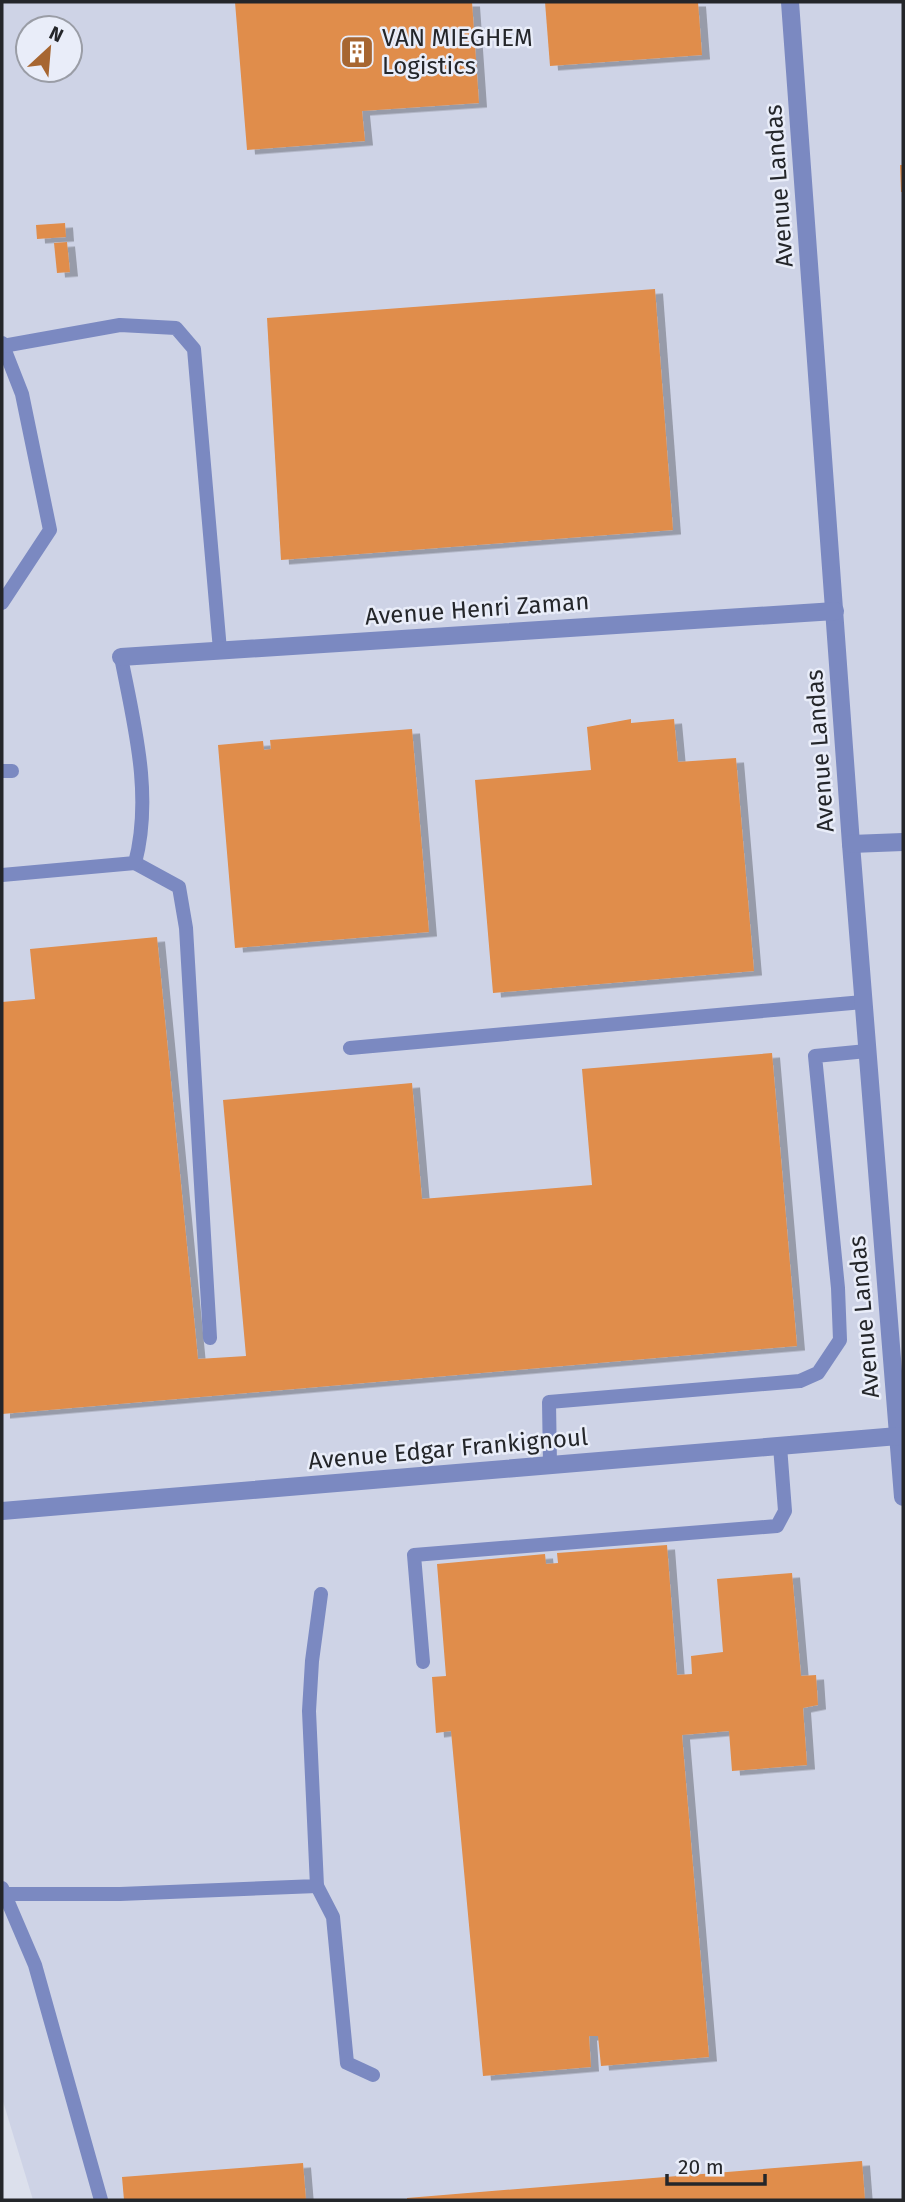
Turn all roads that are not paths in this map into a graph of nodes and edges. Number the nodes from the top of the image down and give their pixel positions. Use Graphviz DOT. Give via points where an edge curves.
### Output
graph roads {
  1 [pos="790,2"];
  2 [pos="2,344"];
  3 [pos="2,603"];
  4 [pos="835,611"];
  5 [pos="220,650"];
  6 [pos="121,657"];
  7 [pos="903,842"];
  8 [pos="851,844"];
  9 [pos="135,863"];
  10 [pos="2,875"];
  11 [pos="863,1002"];
  12 [pos="350,1048"];
  13 [pos="867,1051"];
  14 [pos="210,1338"];
  15 [pos="898,1436"];
  16 [pos="780,1446"];
  17 [pos="550,1465"];
  18 [pos="902,1473"];
  19 [pos="903,1497"];
  20 [pos="2,1511"];
  21 [pos="321,1594"];
  22 [pos="423,1662"];
  23 [pos="317,1886"];
  24 [pos="3,1891"];
  25 [pos="373,2075"];
  26 [pos="101,2200"];
  1 -- 4 [label="street, Avenue Landas"];
  2 -- 3 [label="lane" via="22,394 51,530"];
  2 -- 5 [label="lane" via="120,325 176,328 194,349"];
  4 -- 5 [label="street, Avenue Henri Zaman"];
  4 -- 8 [label="street, Avenue Landas"];
  5 -- 6 [label="street, Avenue Henri Zaman"];
  6 -- 9 [label="lane" via="139,754 143,832"];
  7 -- 8 [label="street"];
  8 -- 11 [label="street, Avenue Landas"];
  9 -- 10 [label="lane"];
  9 -- 14 [label="lane" via="179,887 186,928"];
  11 -- 12 [label="lane"];
  11 -- 13 [label="street, Avenue Landas"];
  13 -- 15 [label="street, Avenue Landas"];
  13 -- 17 [label="lane" via="815,1056 838,1288 840,1340 832,1356 818,1373 800,1381 549,1402"];
  15 -- 16 [label="street, Avenue Edgar Frankignoul"];
  15 -- 18 [label="street, Avenue Landas"];
  16 -- 17 [label="street, Avenue Edgar Frankignoul"];
  16 -- 22 [label="lane" via="785,1511 777,1526 414,1555"];
  17 -- 20 [label="street, Avenue Edgar Frankignoul"];
  18 -- 19 [label="street, Avenue Landas"];
  21 -- 23 [label="lane" via="309,1711"];
  23 -- 24 [label="lane" via="120,1894"];
  23 -- 25 [label="lane" via="333,1917 347,2063"];
  24 -- 26 [label="lane" via="35,1965"];
}
